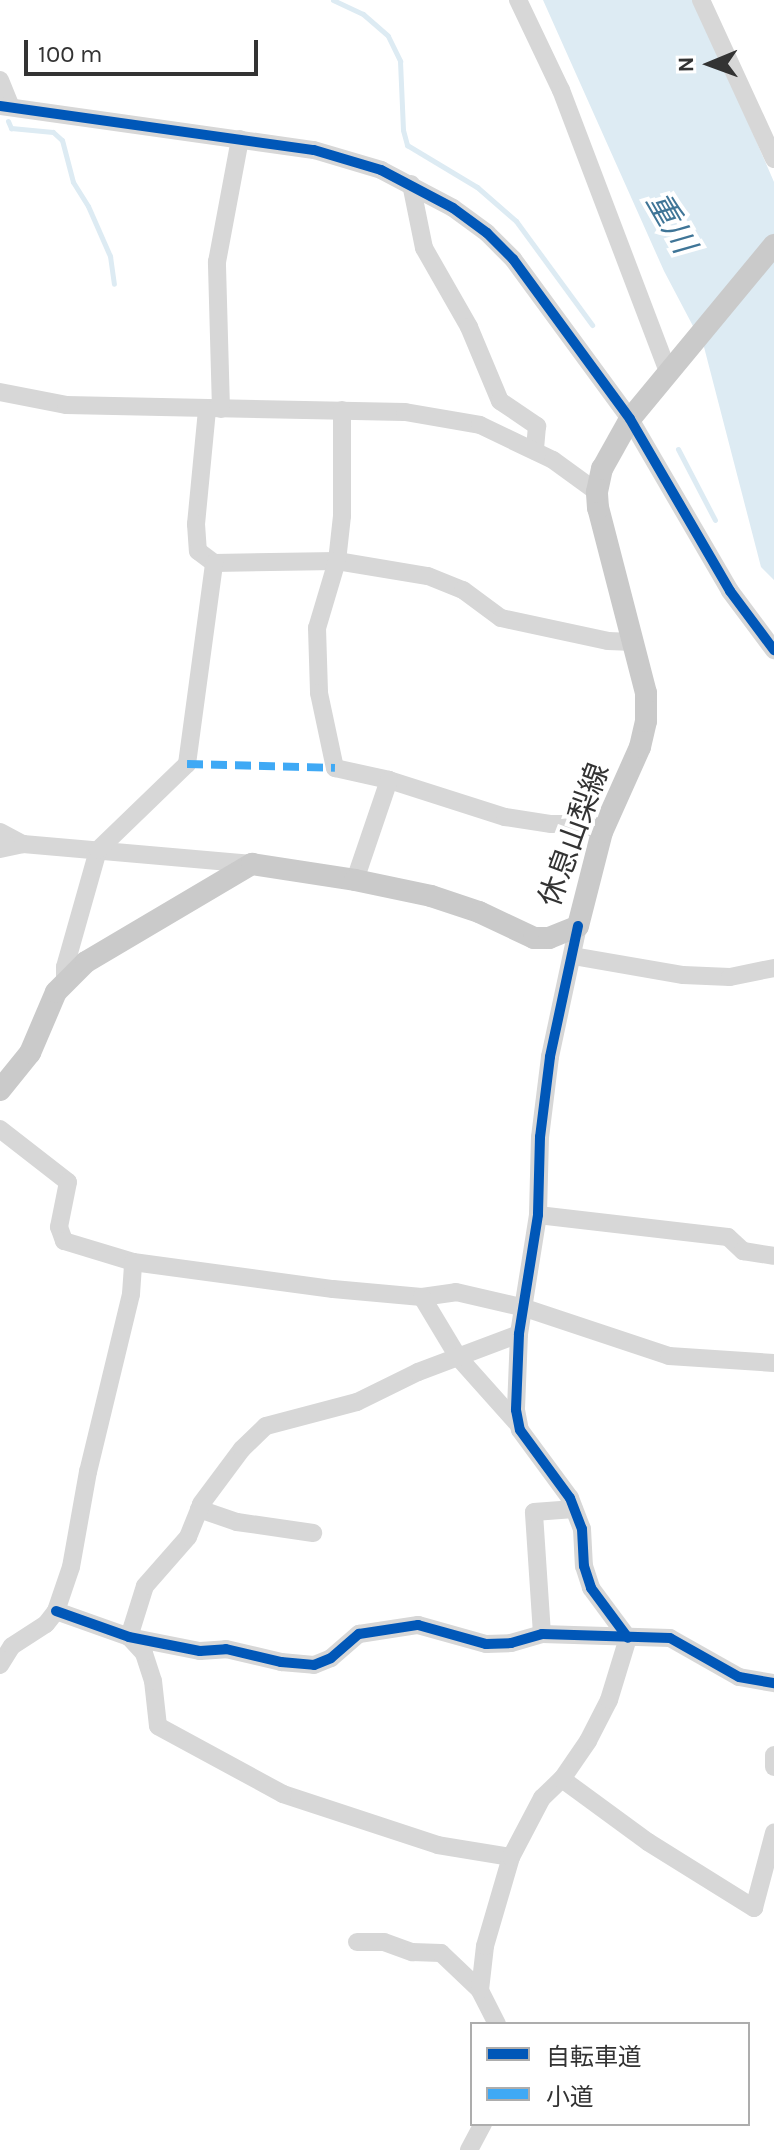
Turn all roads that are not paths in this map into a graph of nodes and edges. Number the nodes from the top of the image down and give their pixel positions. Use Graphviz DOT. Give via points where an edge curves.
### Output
graph roads {
  1 [pos="518,0"];
  2 [pos="701,0"];
  3 [pos="0,80"];
  4 [pos="6,107"];
  5 [pos="240,139"];
  6 [pos="774,159"];
  7 [pos="411,184"];
  8 [pos="774,245"];
  9 [pos="671,368"];
  10 [pos="0,392"];
  11 [pos="214,410"];
  12 [pos="342,410"];
  13 [pos="630,419"];
  14 [pos="535,451"];
  15 [pos="597,492"];
  16 [pos="337,561"];
  17 [pos="214,563"];
  18 [pos="634,642"];
  19 [pos="774,650"];
  20 [pos="389,780"];
  21 [pos="0,832"];
  22 [pos="602,832"];
  23 [pos="23,844"];
  24 [pos="0,849"];
  25 [pos="98,850"];
  26 [pos="252,864"];
  27 [pos="355,880"];
  28 [pos="578,926"];
  29 [pos="573,956"];
  30 [pos="774,968"];
  31 [pos="65,982"];
  32 [pos="0,1090"];
  33 [pos="0,1129"];
  34 [pos="538,1215"];
  35 [pos="774,1256"];
  36 [pos="133,1262"];
  37 [pos="422,1297"];
  38 [pos="525,1308"];
  39 [pos="519,1334"];
  40 [pos="458,1357"];
  41 [pos="774,1363"];
  42 [pos="518,1424"];
  43 [pos="199,1509"];
  44 [pos="574,1509"];
  45 [pos="313,1533"];
  46 [pos="56,1611"];
  47 [pos="542,1634"];
  48 [pos="129,1637"];
  49 [pos="628,1638"];
  50 [pos="0,1665"];
  51 [pos="774,1683"];
  52 [pos="774,1755"];
  53 [pos="774,1767"];
  54 [pos="562,1779"];
  55 [pos="774,1833"];
  56 [pos="511,1857"];
  57 [pos="357,1942"];
  58 [pos="480,1990"];
  59 [pos="496,2022"];
  60 [pos="482,2126"];
  61 [pos="469,2150"];
  1 -- 9 [label="street" via="561,90"];
  2 -- 6 [label="street"];
  3 -- 4 [label="street"];
  4 -- 5 [label="street"];
  5 -- 7 [label="street" via="350,159"];
  5 -- 11 [label="street" via="217,262"];
  7 -- 13 [label="street" via="487,233 513,259"];
  7 -- 14 [label="street" via="424,248 469,327 500,401 537,426"];
  8 -- 9 [label="main road, 休息山梨線"];
  9 -- 13 [label="main road, 休息山梨線"];
  10 -- 11 [label="street" via="66,405"];
  11 -- 12 [label="street"];
  11 -- 17 [label="street" via="196,524 198,551"];
  12 -- 14 [label="street" via="405,412 480,425"];
  12 -- 16 [label="street"];
  13 -- 15 [label="main road, 休息山梨線" via="609,451"];
  13 -- 19 [label="street" via="730,591"];
  14 -- 15 [label="street"];
  15 -- 18 [label="main road, 休息山梨線"];
  16 -- 17 [label="street"];
  16 -- 18 [label="street" via="428,576 463,590 501,618"];
  16 -- 20 [label="street" via="317,628 319,693 335,768"];
  17 -- 25 [label="street" via="187,764"];
  18 -- 22 [label="main road, 休息山梨線" via="646,693 646,721 640,747"];
  20 -- 22 [label="street" via="505,817 585,824"];
  20 -- 27 [label="street"];
  21 -- 23 [label="street"];
  22 -- 28 [label="main road, 休息山梨線"];
  23 -- 24 [label="street"];
  23 -- 25 [label="street"];
  25 -- 26 [label="street"];
  25 -- 31 [label="street"];
  26 -- 27 [label="main road, 休息山梨線"];
  26 -- 31 [label="main road" via="86,962"];
  27 -- 28 [label="main road, 休息山梨線" via="479,912 534,938"];
  28 -- 29 [label="street"];
  29 -- 30 [label="street" via="683,975 730,977"];
  29 -- 34 [label="street" via="550,1057"];
  31 -- 32 [label="main road" via="30,1053"];
  33 -- 36 [label="street" via="68,1182 59,1227 64,1241"];
  34 -- 35 [label="street" via="728,1237 743,1251"];
  34 -- 38 [label="street"];
  36 -- 37 [label="street"];
  36 -- 46 [label="street" via="131,1294 71,1567"];
  37 -- 38 [label="street" via="456,1292"];
  37 -- 40 [label="street"];
  38 -- 39 [label="street"];
  38 -- 41 [label="street" via="669,1356"];
  39 -- 40 [label="street"];
  39 -- 42 [label="street"];
  40 -- 42 [label="street"];
  40 -- 43 [label="street" via="357,1402 266,1426 242,1449"];
  42 -- 44 [label="street"];
  43 -- 45 [label="street" via="237,1522"];
  43 -- 48 [label="street" via="188,1537 145,1586"];
  44 -- 47 [label="street" via="534,1512"];
  44 -- 49 [label="street" via="591,1588"];
  46 -- 48 [label="street"];
  46 -- 50 [label="street" via="12,1646"];
  47 -- 48 [label="street" via="486,1644 418,1625 359,1634 314,1665"];
  47 -- 49 [label="street"];
  48 -- 56 [label="street" via="144,1653 158,1726 283,1794 438,1845"];
  49 -- 51 [label="street" via="670,1638 739,1677"];
  49 -- 54 [label="street" via="609,1700"];
  52 -- 53 [label="street"];
  54 -- 55 [label="street" via="648,1842 754,1908"];
  54 -- 56 [label="street" via="542,1798"];
  56 -- 58 [label="street" via="485,1946"];
  57 -- 58 [label="street" via="441,1953"];
  58 -- 59 [label="street"];
  60 -- 61 [label="street"];
}
